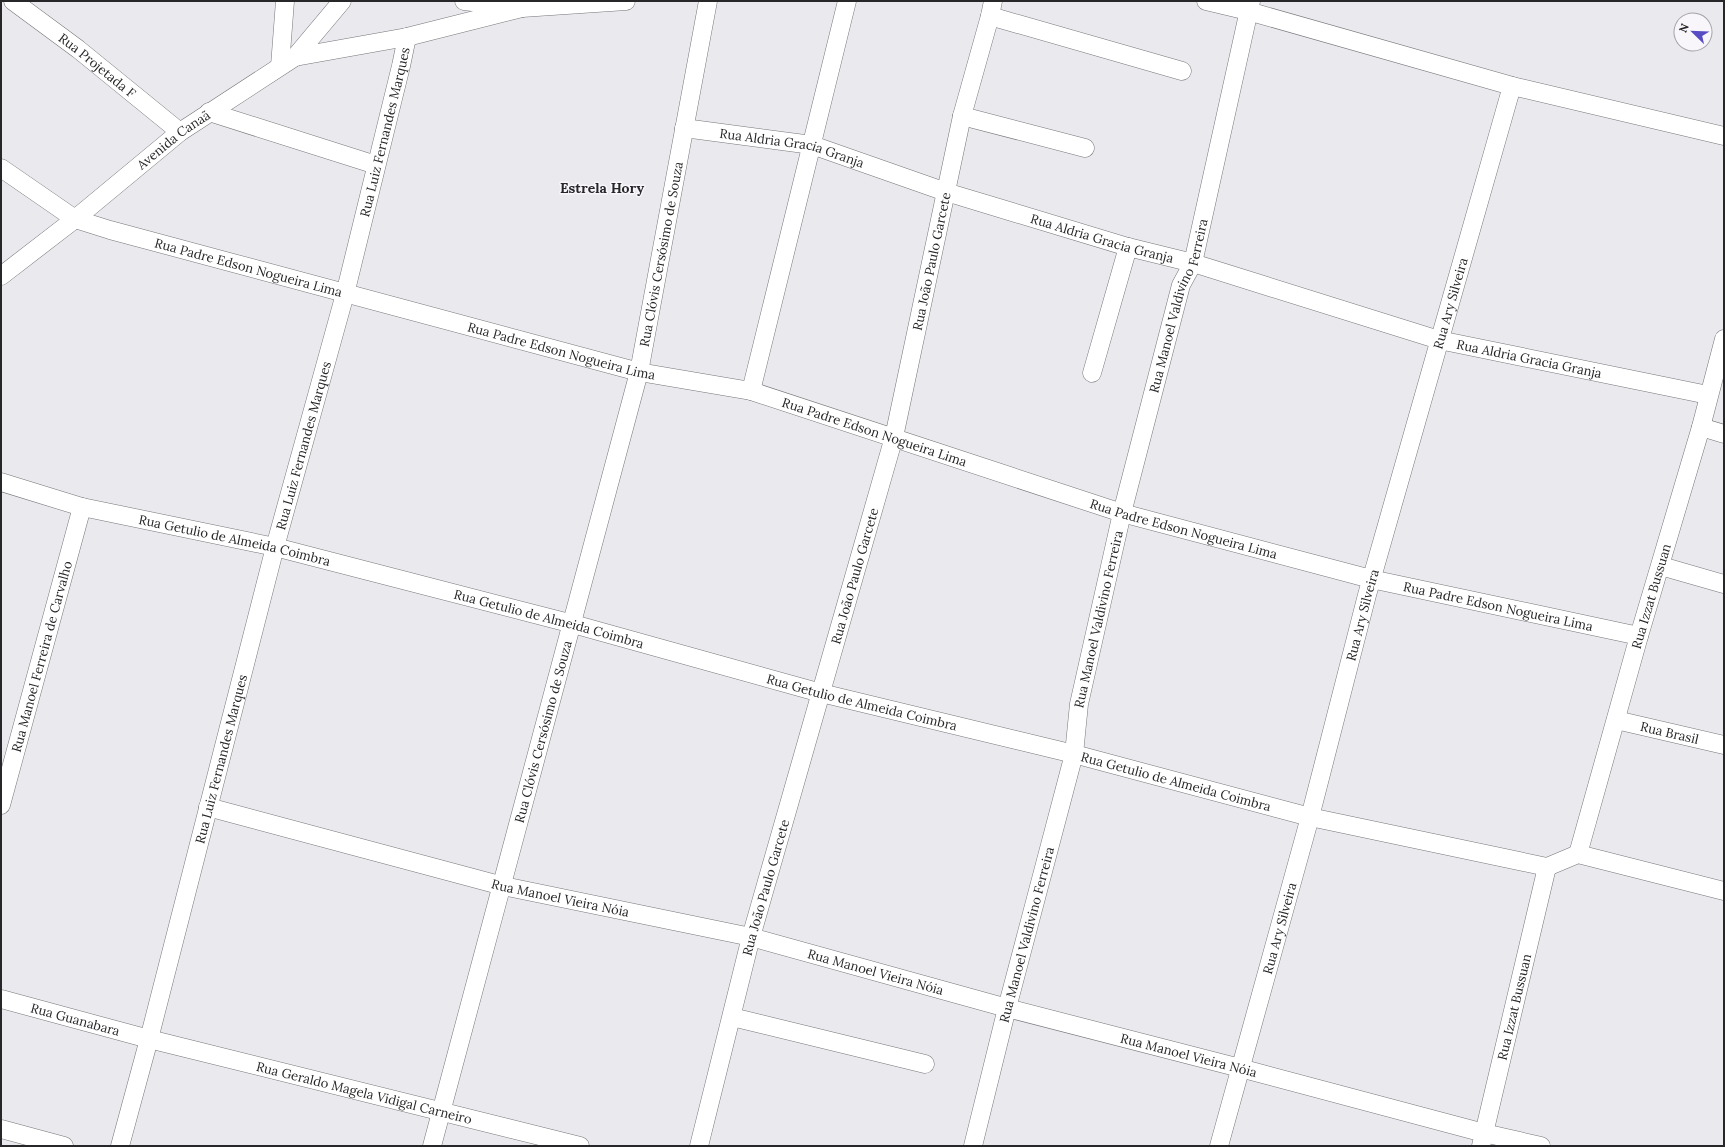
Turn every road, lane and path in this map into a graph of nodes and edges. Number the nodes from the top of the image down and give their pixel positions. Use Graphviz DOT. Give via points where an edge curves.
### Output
graph roads {
  1 [pos="13,1"];
  2 [pos="285,1"];
  3 [pos="342,1"];
  4 [pos="464,1"];
  5 [pos="626,1"];
  6 [pos="708,1"];
  7 [pos="847,1"];
  8 [pos="1206,1"];
  9 [pos="1249,6"];
  10 [pos="522,8"];
  11 [pos="991,8"];
  12 [pos="407,37"];
  13 [pos="287,61"];
  14 [pos="1182,71"];
  15 [pos="1512,86"];
  16 [pos="209,112"];
  17 [pos="962,116"];
  18 [pos="684,128"];
  19 [pos="180,132"];
  20 [pos="1724,136"];
  21 [pos="812,145"];
  22 [pos="1085,148"];
  23 [pos="376,165"];
  24 [pos="1,168"];
  25 [pos="946,192"];
  26 [pos="75,219"];
  27 [pos="1128,247"];
  28 [pos="1192,263"];
  29 [pos="1,276"];
  30 [pos="345,294"];
  31 [pos="1724,339"];
  32 [pos="1439,340"];
  33 [pos="639,372"];
  34 [pos="1092,373"];
  35 [pos="751,391"];
  36 [pos="1708,395"];
  37 [pos="1700,427"];
  38 [pos="1724,434"];
  39 [pos="894,437"];
  40 [pos="1,482"];
  41 [pos="82,507"];
  42 [pos="1122,513"];
  43 [pos="275,547"];
  44 [pos="1660,566"];
  45 [pos="1372,579"];
  46 [pos="1724,584"];
  47 [pos="572,624"];
  48 [pos="1639,636"];
  49 [pos="821,693"];
  50 [pos="1616,720"];
  51 [pos="1724,745"];
  52 [pos="1074,754"];
  53 [pos="1,805"];
  54 [pos="208,807"];
  55 [pos="1310,817"];
  56 [pos="1578,854"];
  57 [pos="1547,867"];
  58 [pos="503,886"];
  59 [pos="1724,891"];
  60 [pos="751,938"];
  61 [pos="1,999"];
  62 [pos="1007,1008"];
  63 [pos="732,1017"];
  64 [pos="149,1039"];
  65 [pos="925,1064"];
  66 [pos="1240,1068"];
  67 [pos="441,1111"];
  68 [pos="1,1129"];
  69 [pos="1482,1140"];
  70 [pos="64,1146"];
  71 [pos="120,1146"];
  72 [pos="432,1146"];
  73 [pos="580,1146"];
  74 [pos="699,1146"];
  75 [pos="973,1146"];
  76 [pos="1219,1146"];
  77 [pos="1541,1146"];
  1 -- 19 [label="street, Rua Projetada F" via="78,49"];
  2 -- 13 [label="street"];
  3 -- 13 [label="street, Avenida Canaã"];
  4 -- 10 [label="street"];
  5 -- 10 [label="street"];
  6 -- 18 [label="street, Rua Clóvis Cersósimo de Souza"];
  7 -- 21 [label="street"];
  8 -- 9 [label="street"];
  9 -- 15 [label="street"];
  9 -- 28 [label="street, Rua Manoel Valdivino Ferreira"];
  10 -- 12 [label="street"];
  11 -- 14 [label="street"];
  11 -- 17 [label="street, Rua João Paulo Garcete"];
  12 -- 13 [label="street"];
  12 -- 23 [label="street, Rua Luiz Fernandes Marques"];
  13 -- 16 [label="street, Avenida Canaã"];
  15 -- 20 [label="street"];
  15 -- 32 [label="street, Rua Ary Silveira"];
  16 -- 19 [label="street, Avenida Canaã"];
  16 -- 23 [label="street"];
  17 -- 22 [label="street"];
  17 -- 25 [label="street, Rua João Paulo Garcete"];
  18 -- 21 [label="street, Rua Aldria Gracia Granja"];
  18 -- 33 [label="street, Rua Clóvis Cersósimo de Souza"];
  19 -- 26 [label="street, Avenida Canaã"];
  21 -- 25 [label="street, Rua Aldria Gracia Granja"];
  21 -- 35 [label="street"];
  23 -- 30 [label="street, Rua Luiz Fernandes Marques"];
  24 -- 26 [label="street"];
  25 -- 27 [label="street, Rua Aldria Gracia Granja"];
  25 -- 39 [label="street, Rua João Paulo Garcete"];
  26 -- 29 [label="street, Avenida Canaã"];
  26 -- 30 [label="street, Rua Padre Edson Nogueira Lima"];
  27 -- 28 [label="street, Rua Aldria Gracia Granja"];
  27 -- 34 [label="street"];
  28 -- 32 [label="street, Rua Aldria Gracia Granja"];
  28 -- 42 [label="street, Rua Manoel Valdivino Ferreira" via="1181,285"];
  30 -- 33 [label="street, Rua Padre Edson Nogueira Lima"];
  30 -- 43 [label="street, Rua Luiz Fernandes Marques"];
  31 -- 36 [label="street, Rua Izzat Bussuan"];
  32 -- 36 [label="street, Rua Aldria Gracia Granja"];
  32 -- 45 [label="street, Rua Ary Silveira"];
  33 -- 35 [label="street, Rua Padre Edson Nogueira Lima"];
  33 -- 47 [label="street, Rua Clóvis Cersósimo de Souza"];
  35 -- 39 [label="street, Rua Padre Edson Nogueira Lima"];
  36 -- 37 [label="street, Rua Izzat Bussuan"];
  37 -- 38 [label="street"];
  37 -- 44 [label="street, Rua Izzat Bussuan"];
  39 -- 42 [label="street, Rua Padre Edson Nogueira Lima"];
  39 -- 49 [label="street, Rua João Paulo Garcete"];
  40 -- 41 [label="street, Rua Getulio de Almeida Coimbra"];
  41 -- 43 [label="street, Rua Getulio de Almeida Coimbra"];
  41 -- 53 [label="street, Rua Manoel Ferreira de Carvalho"];
  42 -- 45 [label="street, Rua Padre Edson Nogueira Lima"];
  42 -- 52 [label="street, Rua Manoel Valdivino Ferreira" via="1079,704"];
  43 -- 47 [label="street, Rua Getulio de Almeida Coimbra"];
  43 -- 54 [label="street, Rua Luiz Fernandes Marques"];
  44 -- 46 [label="street"];
  44 -- 48 [label="street, Rua Izzat Bussuan"];
  45 -- 48 [label="street, Rua Padre Edson Nogueira Lima"];
  45 -- 55 [label="street, Rua Ary Silveira"];
  47 -- 49 [label="street, Rua Getulio de Almeida Coimbra"];
  47 -- 58 [label="street, Rua Clóvis Cersósimo de Souza"];
  48 -- 50 [label="street, Rua Izzat Bussuan"];
  49 -- 52 [label="street, Rua Getulio de Almeida Coimbra"];
  49 -- 60 [label="street, Rua João Paulo Garcete"];
  50 -- 51 [label="street, Rua Brasil"];
  50 -- 56 [label="street, Rua Izzat Bussuan"];
  52 -- 55 [label="street, Rua Getulio de Almeida Coimbra"];
  52 -- 62 [label="street, Rua Manoel Valdivino Ferreira"];
  54 -- 58 [label="street, Rua Manoel Vieira Nóia"];
  54 -- 64 [label="street, Rua Luiz Fernandes Marques"];
  55 -- 57 [label="street, Rua Getulio de Almeida Coimbra"];
  55 -- 66 [label="street, Rua Ary Silveira"];
  56 -- 57 [label="street"];
  56 -- 59 [label="street"];
  57 -- 69 [label="street, Rua Izzat Bussuan"];
  58 -- 60 [label="street, Rua Manoel Vieira Nóia"];
  58 -- 67 [label="street, Rua Clóvis Cersósimo de Souza"];
  60 -- 62 [label="street, Rua Manoel Vieira Nóia"];
  60 -- 63 [label="street, Rua João Paulo Garcete"];
  61 -- 64 [label="street, Rua Guanabara"];
  62 -- 66 [label="street, Rua Manoel Vieira Nóia"];
  62 -- 75 [label="street, Rua Manoel Valdivino Ferreira"];
  63 -- 65 [label="street"];
  63 -- 74 [label="street, Rua João Paulo Garcete"];
  64 -- 67 [label="street, Rua Geraldo Magela Vidigal Carneiro"];
  64 -- 71 [label="street"];
  66 -- 69 [label="street, Rua Manoel Vieira Nóia"];
  66 -- 76 [label="street, Rua Ary Silveira"];
  67 -- 72 [label="street, Rua Clóvis Cersósimo de Souza"];
  67 -- 73 [label="street, Rua Geraldo Magela Vidigal Carneiro"];
  68 -- 70 [label="street"];
  69 -- 77 [label="street, Rua Manoel Vieira Nóia"];
}
